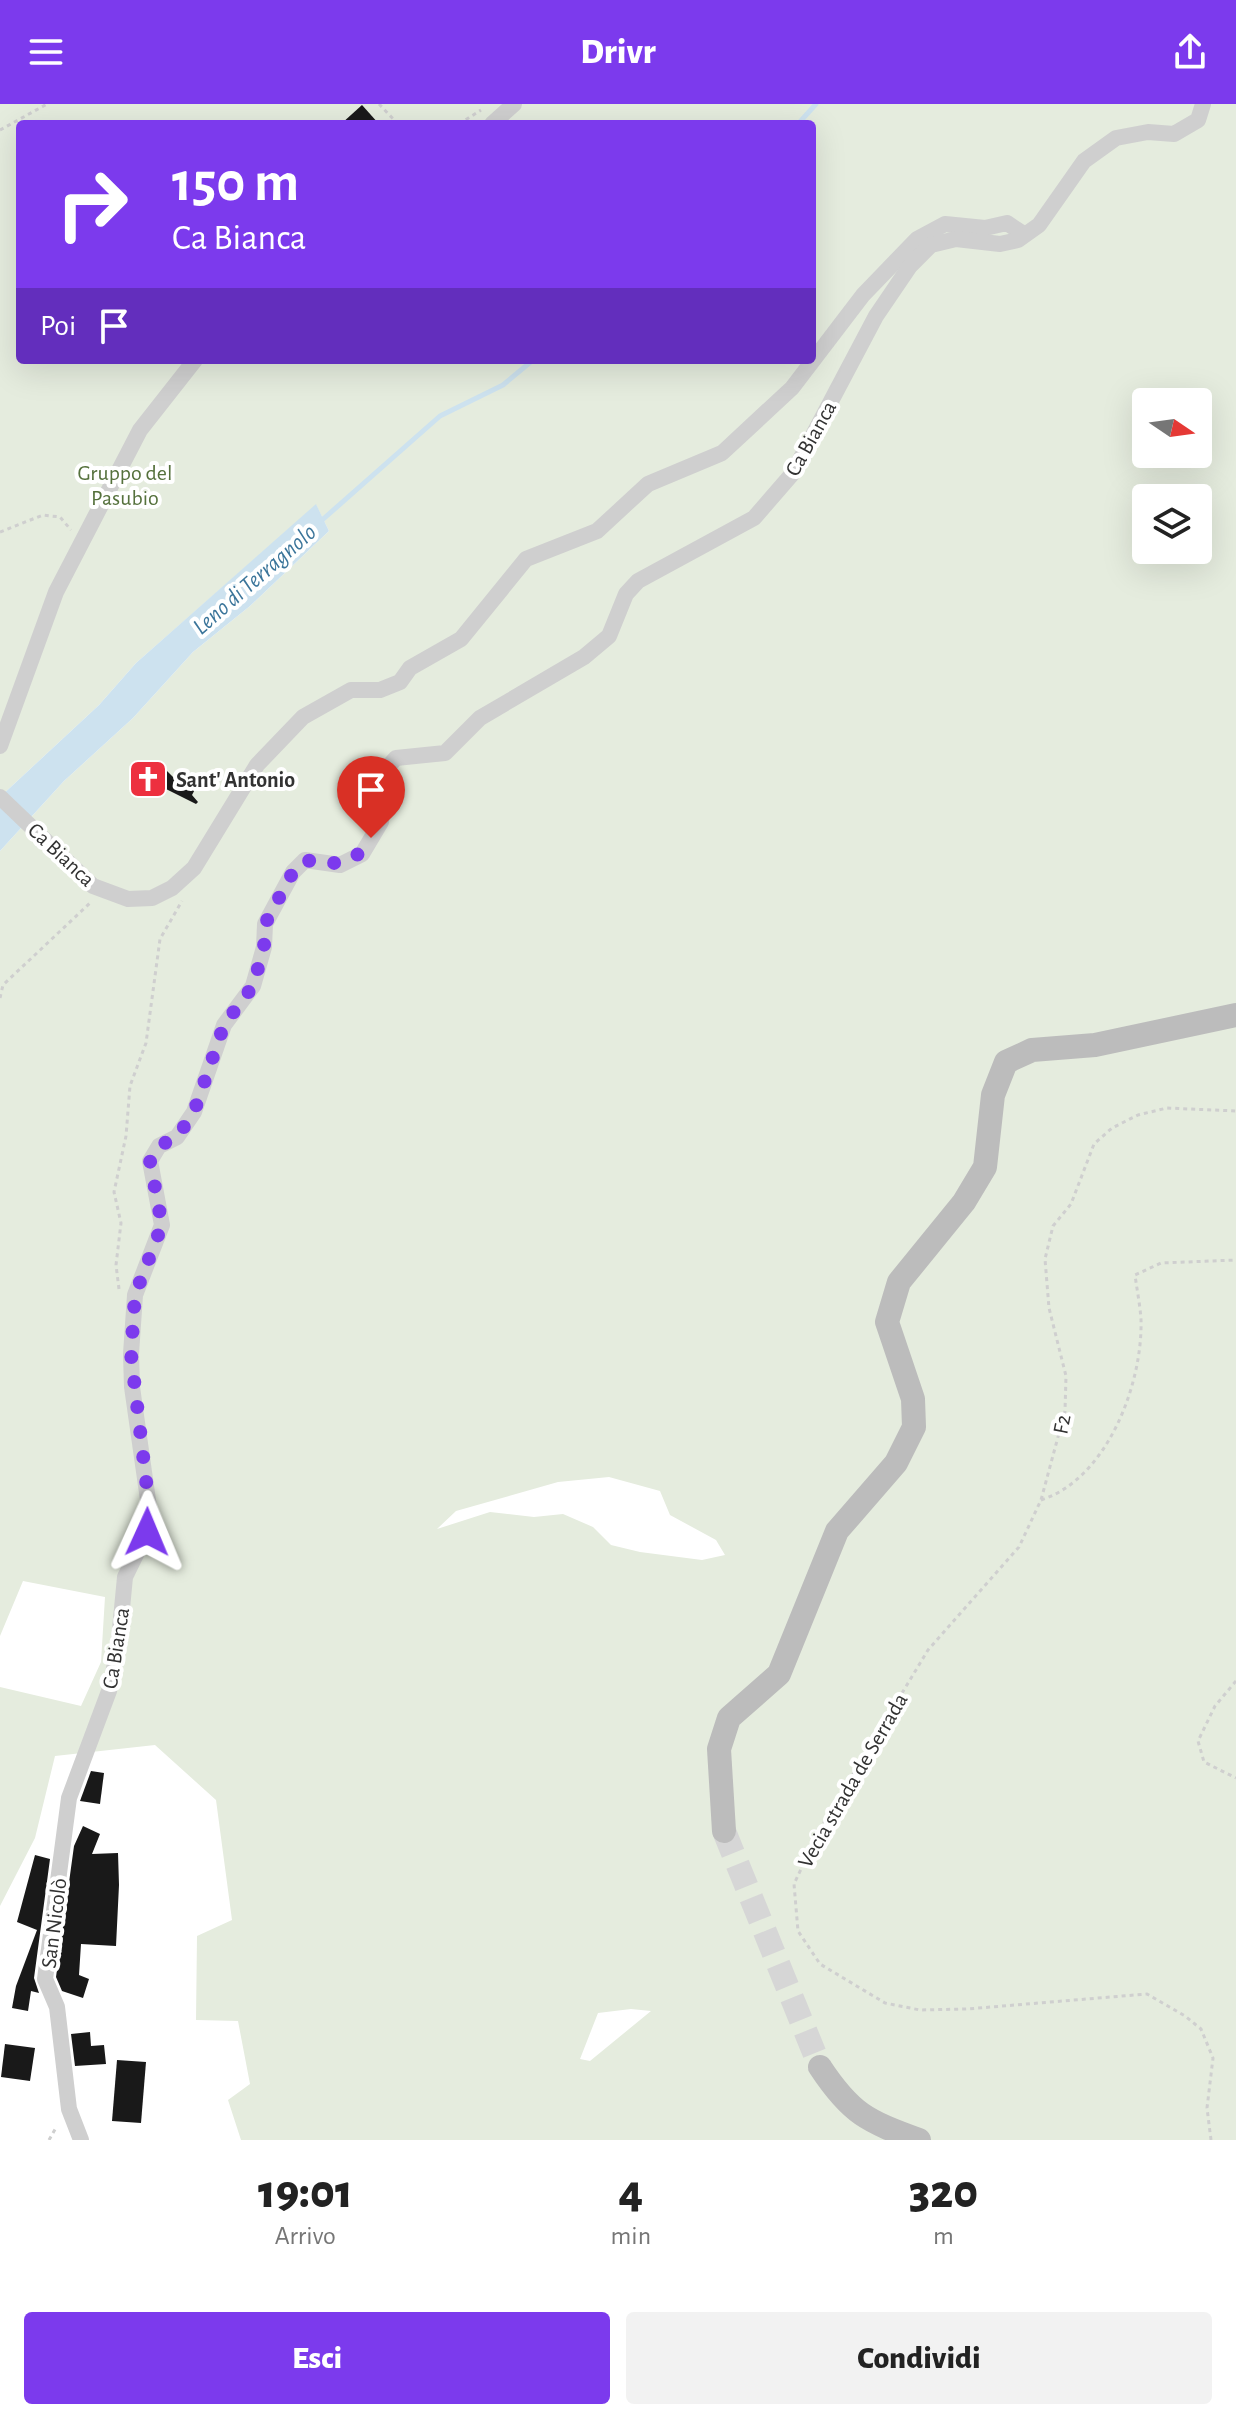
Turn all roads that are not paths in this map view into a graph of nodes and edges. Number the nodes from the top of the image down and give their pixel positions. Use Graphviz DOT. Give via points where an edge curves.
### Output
graph roads {
  1 [pos="514,104"];
  2 [pos="1203,104"];
  3 [pos="496,120"];
  4 [pos="1022,233"];
  5 [pos="816,357"];
  6 [pos="192,364"];
  7 [pos="810,364"];
  8 [pos="0,746"];
  9 [pos="0,797"];
  10 [pos="1236,1015"];
  11 [pos="85,1752"];
  12 [pos="724,1831"];
  13 [pos="820,2067"];
  14 [pos="81,2140"];
  15 [pos="919,2140"];
  1 -- 3 [label="street"];
  2 -- 4 [label="street" via="1198,120 1174,134 1116,138 1084,161 1039,225"];
  4 -- 5 [label="street, Ca Bianca" via="1007,223 985,228 945,224 917,239 863,295"];
  4 -- 11 [label="street, Ca Bianca" via="1018,240 1000,244 956,239 931,245 876,316 793,473 754,518 638,581 626,594 609,636 572,665 480,718 445,753 396,758 384,771 381,822 362,854 340,865 305,860 293,872 265,924 253,986 224,1025 194,1112 177,1137 159,1146 150,1161 162,1225 135,1295 131,1346 150,1514 125,1577 109,1691"];
  6 -- 8 [label="street" via="140,430 56,592"];
  7 -- 9 [label="street, Ca Bianca" via="722,453 648,484 597,531 526,559 461,639 410,668 400,682 380,690 351,690 303,717 257,765 194,868 172,888 152,898 128,899 93,886"];
  10 -- 12 [label="main road" via="1095,1045 1032,1050 1006,1062 993,1095 985,1167 964,1202 899,1282 887,1322 913,1399 914,1427 896,1463 837,1531 779,1674 729,1718 719,1749"];
  11 -- 14 [label="street, San Nicolò" via="69,1798 45,1979 57,2007 69,2109"];
  13 -- 15 [label="main road" via="843,2102 874,2124"];
}
